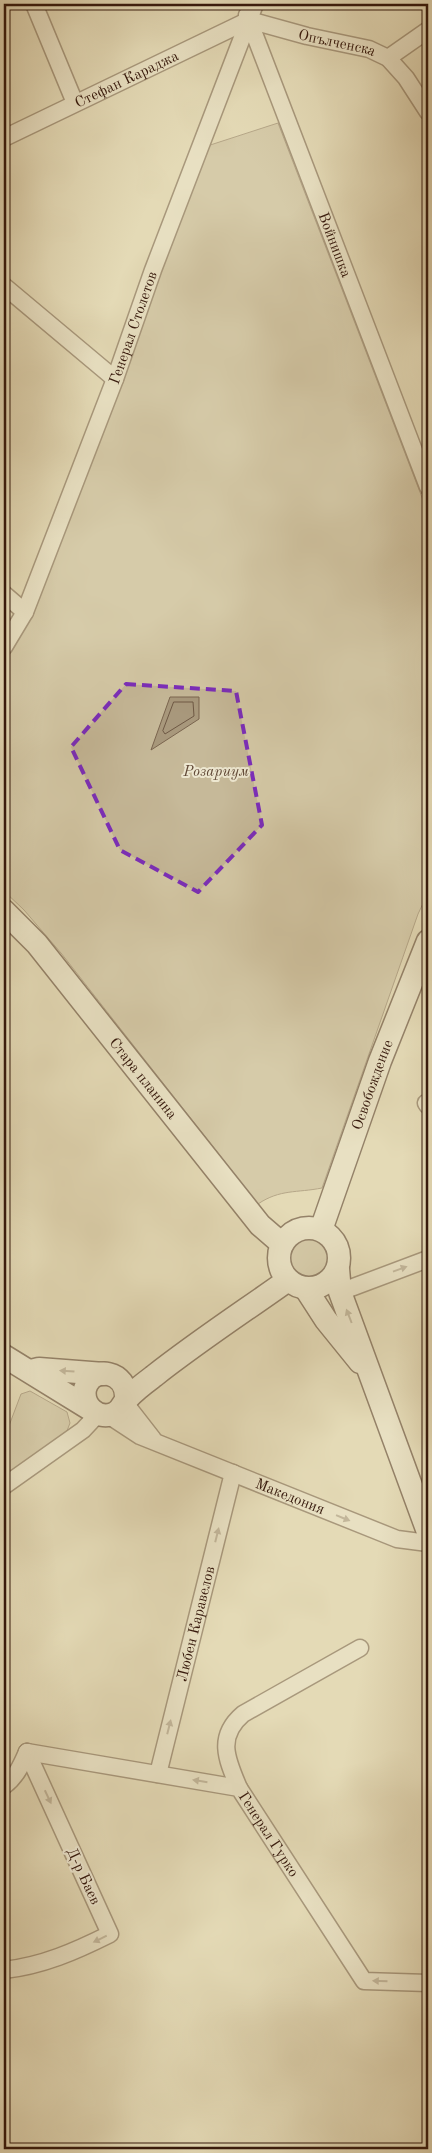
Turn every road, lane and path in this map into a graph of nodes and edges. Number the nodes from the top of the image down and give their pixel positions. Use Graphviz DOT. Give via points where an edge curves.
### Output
graph roads {
  1 [pos="34,4"];
  2 [pos="243,4"];
  3 [pos="255,4"];
  4 [pos="249,20"];
  5 [pos="428,30"];
  6 [pos="388,58"];
  7 [pos="75,103"];
  8 [pos="428,112"];
  9 [pos="4,138"];
  10 [pos="4,286"];
  11 [pos="115,379"];
  12 [pos="428,487"];
  13 [pos="4,594"];
  14 [pos="26,612"];
  15 [pos="4,647"];
  16 [pos="4,912"];
  17 [pos="428,942"];
  18 [pos="321,1230"];
  19 [pos="282,1244"];
  20 [pos="428,1259"];
  21 [pos="338,1269"];
  22 [pos="297,1284"];
  23 [pos="340,1292"];
  24 [pos="4,1356"];
  25 [pos="31,1370"];
  26 [pos="110,1375"];
  27 [pos="154,1376"];
  28 [pos="372,1378"];
  29 [pos="110,1408"];
  30 [pos="233,1473"];
  31 [pos="4,1486"];
  32 [pos="428,1532"];
  33 [pos="428,1544"];
  34 [pos="360,1648"];
  35 [pos="27,1752"];
  36 [pos="158,1774"];
  37 [pos="4,1786"];
  38 [pos="239,1788"];
  39 [pos="4,1970"];
  40 [pos="428,1983"];
  1 -- 7 [label="street"];
  2 -- 4 [label="street, Войнишка"];
  3 -- 4 [label="street, Генерал Столетов"];
  4 -- 6 [label="street, Опълченска" via="369,49"];
  4 -- 7 [label="street, Стефан Караджа"];
  4 -- 11 [label="street, Генерал Столетов" via="153,270"];
  4 -- 12 [label="street, Войнишка"];
  5 -- 6 [label="street"];
  6 -- 8 [label="street, Опълченска" via="406,78"];
  7 -- 9 [label="street, Стефан Караджа"];
  10 -- 11 [label="street"];
  11 -- 14 [label="street, Генерал Столетов"];
  13 -- 14 [label="street"];
  14 -- 15 [label="street, Генерал Столетов"];
  16 -- 19 [label="main road, Стара планина" via="37,944 260,1225"];
  17 -- 18 [label="main road, Освобождение" via="380,1061"];
  18 -- 19 [label="main road" via="303,1228 294,1231"];
  18 -- 21 [label="main road" via="335,1242"];
  19 -- 22 [label="main road" via="279,1264"];
  23 -- 20 [label="street, one-way"];
  21 -- 22 [label="main road" via="332,1278 316,1288"];
  21 -- 23 [label="main road"];
  22 -- 27 [label="main road"];
  22 -- 28 [label="main road"];
  28 -- 23 [label="main road, one-way"];
  24 -- 25 [label="main road, Македония"];
  26 -- 25 [label="main road, Македония, one-way"];
  25 -- 29 [label="main road, Македония" via="36,1377"];
  26 -- 27 [label="main road"];
  26 -- 29 [label="main road" via="124,1384"];
  26 -- 29 [label="main road" via="91,1379 85,1397"];
  27 -- 29 [label="main road"];
  28 -- 32 [label="main road"];
  29 -- 30 [label="street, Македония" via="140,1436"];
  29 -- 31 [label="street"];
  30 -- 33 [label="street, Македония, one-way" via="397,1540"];
  36 -- 30 [label="street, Любен Каравелов, one-way"];
  34 -- 38 [label="street" via="232,1724 226,1758"];
  35 -- 36 [label="street, Генерал Гурко"];
  35 -- 37 [label="street" via="19,1770"];
  35 -- 39 [label="street, Д-р Баев, one-way" via="110,1934 57,1958"];
  38 -- 36 [label="street, Генерал Гурко, one-way"];
  40 -- 38 [label="street, Генерал Гурко, one-way" via="364,1980"];
}
